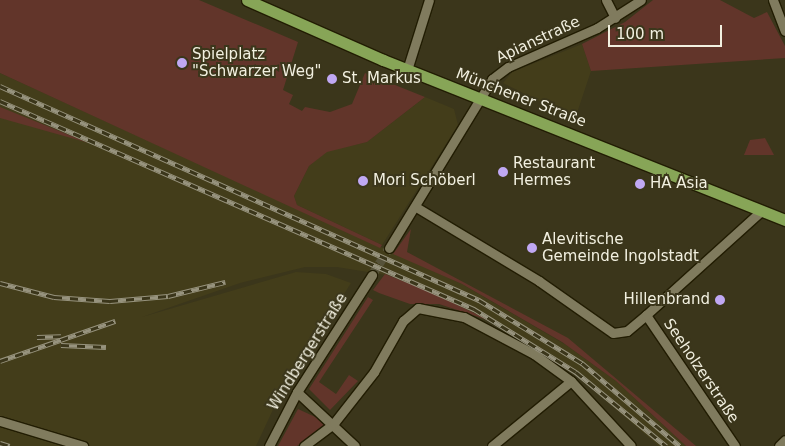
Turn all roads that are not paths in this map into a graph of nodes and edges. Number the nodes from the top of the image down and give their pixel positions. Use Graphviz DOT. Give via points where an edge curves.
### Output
graph roads {
  1 [pos="248,0"];
  2 [pos="429,0"];
  3 [pos="606,0"];
  4 [pos="641,0"];
  5 [pos="773,0"];
  6 [pos="615,18"];
  7 [pos="785,31"];
  8 [pos="406,70"];
  9 [pos="481,99"];
  10 [pos="416,207"];
  11 [pos="760,210"];
  12 [pos="785,220"];
  13 [pos="389,248"];
  14 [pos="372,275"];
  15 [pos="646,315"];
  16 [pos="571,381"];
  17 [pos="297,392"];
  18 [pos="0,421"];
  19 [pos="334,423"];
  20 [pos="785,440"];
  21 [pos="83,446"];
  22 [pos="269,446"];
  23 [pos="304,446"];
  24 [pos="355,446"];
  25 [pos="492,446"];
  26 [pos="631,446"];
  27 [pos="735,446"];
  28 [pos="780,446"];
  1 -- 8 [label="main road, Münchener Straße"];
  2 -- 8 [label="street"];
  3 -- 6 [label="street"];
  4 -- 6 [label="street, Apianstraße"];
  5 -- 7 [label="street"];
  6 -- 9 [label="street, Apianstraße" via="499,72"];
  8 -- 9 [label="main road, Münchener Straße"];
  9 -- 10 [label="street"];
  9 -- 11 [label="main road, Münchener Straße"];
  10 -- 13 [label="street"];
  10 -- 15 [label="street, Seeholzerstraße" via="526,273 613,333 626,331"];
  11 -- 12 [label="main road, Münchener Straße"];
  11 -- 15 [label="street"];
  14 -- 17 [label="street, Windbergerstraße"];
  15 -- 27 [label="street, Seeholzerstraße"];
  16 -- 19 [label="street" via="492,329 464,317 418,308 403,321 374,372"];
  16 -- 25 [label="street"];
  16 -- 26 [label="street"];
  17 -- 19 [label="street"];
  17 -- 22 [label="street, Windbergerstraße"];
  18 -- 21 [label="street"];
  19 -- 23 [label="street"];
  19 -- 24 [label="street"];
  20 -- 28 [label="street"];
}
